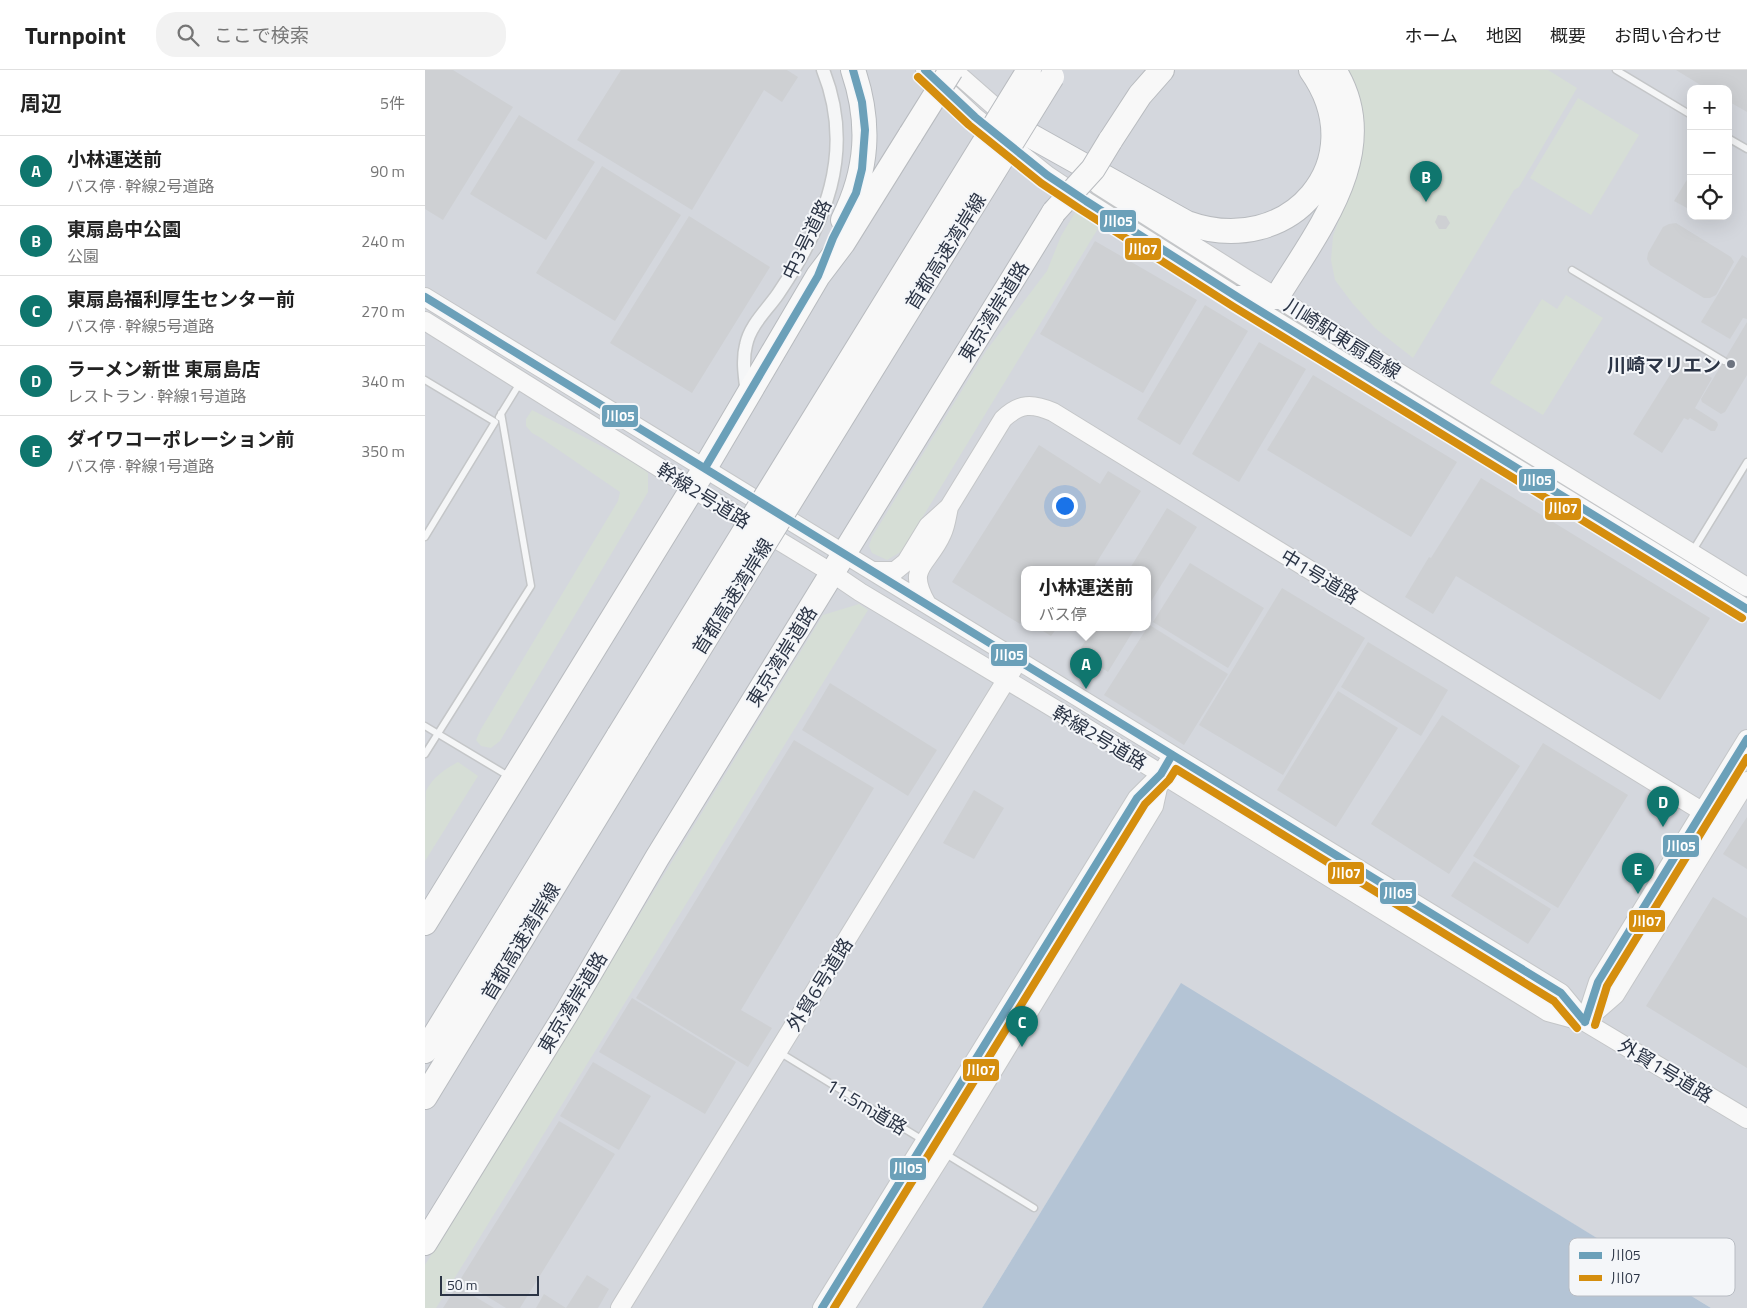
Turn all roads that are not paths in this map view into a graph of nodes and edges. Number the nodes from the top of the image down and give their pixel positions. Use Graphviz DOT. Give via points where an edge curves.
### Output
graph roads {
  1 [pos="823,70"];
  2 [pos="853,70"];
  3 [pos="925,70"];
  4 [pos="952,70"];
  5 [pos="1029,70"];
  6 [pos="1140,70"];
  7 [pos="1162,70"];
  8 [pos="1311,70"];
  9 [pos="1334,70"];
  10 [pos="1615,70"];
  11 [pos="1054,74"];
  12 [pos="1687,114"];
  13 [pos="1031,136"];
  14 [pos="1104,140"];
  15 [pos="1732,141"];
  16 [pos="1747,150"];
  17 [pos="1572,270"];
  18 [pos="819,276"];
  19 [pos="425,297"];
  20 [pos="1277,297"];
  21 [pos="1239,298"];
  22 [pos="425,321"];
  23 [pos="1724,361"];
  24 [pos="425,380"];
  25 [pos="521,382"];
  26 [pos="747,399"];
  27 [pos="501,413"];
  28 [pos="495,422"];
  29 [pos="1747,462"];
  30 [pos="705,468"];
  31 [pos="692,488"];
  32 [pos="949,507"];
  33 [pos="425,538"];
  34 [pos="845,553"];
  35 [pos="1691,553"];
  36 [pos="874,571"];
  37 [pos="832,573"];
  38 [pos="1747,587"];
  39 [pos="928,604"];
  40 [pos="1747,609"];
  41 [pos="1018,661"];
  42 [pos="1007,679"];
  43 [pos="425,726"];
  44 [pos="438,733"];
  45 [pos="1747,739"];
  46 [pos="425,754"];
  47 [pos="1172,756"];
  48 [pos="1161,774"];
  49 [pos="514,779"];
  50 [pos="1747,781"];
  51 [pos="1703,811"];
  52 [pos="1721,823"];
  53 [pos="425,923"];
  54 [pos="1585,1022"];
  55 [pos="425,1051"];
  56 [pos="778,1051"];
  57 [pos="425,1097"];
  58 [pos="1747,1119"];
  59 [pos="925,1141"];
  60 [pos="943,1153"];
  61 [pos="1033,1208"];
  62 [pos="425,1243"];
  63 [pos="621,1308"];
  64 [pos="822,1308"];
  65 [pos="845,1308"];
  1 -- 26 [label="street, 中3号道路" via="834,106 838,136 833,180 823,212 803,254 747,338 744,352"];
  2 -- 18 [label="highway" via="864,116 862,169 856,193 833,238"];
  3 -- 21 [label="street, 川崎駅東扇島線" via="975,117 1047,175"];
  4 -- 13 [label="street, 川崎駅東扇島線"];
  4 -- 18 [label="highway, bridge"];
  5 -- 55 [label="highway, 首都高速湾岸線, bridge"];
  6 -- 14 [label="highway, 東京湾岸道路"];
  7 -- 14 [label="highway"];
  8 -- 13 [label="highway" via="1320,82 1333,114 1329,164 1323,179 1306,201 1282,220 1258,229 1217,230 1187,223"];
  9 -- 20 [label="highway" via="1351,110 1353,130 1347,168 1327,215"];
  10 -- 12 [label="lane"];
  11 -- 57 [label="highway, 首都高速湾岸線, bridge"];
  13 -- 20 [label="street, 川崎駅東扇島線" via="1134,209"];
  14 -- 34 [label="highway, 東京湾岸道路, bridge" via="1054,212"];
  15 -- 16 [label="lane"];
  17 -- 23 [label="lane"];
  18 -- 26 [label="highway"];
  19 -- 30 [label="street, 幹線2号道路"];
  20 -- 21 [label="highway"];
  20 -- 35 [label="street, 川崎駅東扇島線"];
  21 -- 40 [label="street, 川崎駅東扇島線"];
  22 -- 25 [label="street, 幹線2号道路"];
  24 -- 28 [label="lane"];
  25 -- 27 [label="lane"];
  25 -- 31 [label="street, 幹線2号道路"];
  26 -- 30 [label="highway"];
  27 -- 28 [label="lane"];
  27 -- 44 [label="lane" via="531,586"];
  28 -- 33 [label="lane"];
  29 -- 35 [label="lane"];
  30 -- 31 [label="highway"];
  30 -- 34 [label="street, 幹線2号道路"];
  31 -- 37 [label="street, 幹線2号道路"];
  31 -- 49 [label="highway"];
  32 -- 36 [label="street, 中1号道路" via="928,526 901,567 895,571"];
  32 -- 39 [label="street, 中1号道路" via="943,534 917,579"];
  32 -- 51 [label="street, 中1号道路" via="1003,419 1011,411 1025,406 1041,407"];
  34 -- 36 [label="street, 幹線2号道路"];
  34 -- 37 [label="highway, 東京湾岸道路"];
  35 -- 38 [label="street, 川崎駅東扇島線"];
  36 -- 39 [label="street, 幹線2号道路"];
  37 -- 42 [label="street, 幹線2号道路"];
  37 -- 62 [label="highway, 東京湾岸道路"];
  39 -- 41 [label="street, 幹線2号道路"];
  41 -- 42 [label="street, 外貿6号道路"];
  41 -- 47 [label="street, 幹線2号道路"];
  42 -- 48 [label="street, 幹線2号道路"];
  42 -- 56 [label="street, 外貿6号道路"];
  43 -- 44 [label="lane"];
  44 -- 46 [label="lane"];
  44 -- 49 [label="lane"];
  45 -- 51 [label="street"];
  47 -- 48 [label="street"];
  47 -- 54 [label="street, 幹線2号道路" via="1561,993"];
  48 -- 54 [label="street, 幹線2号道路" via="1548,1012"];
  48 -- 59 [label="street" via="1137,798"];
  48 -- 60 [label="street" via="1154,806"];
  49 -- 53 [label="highway"];
  50 -- 52 [label="street"];
  51 -- 52 [label="street, 中1号道路"];
  51 -- 54 [label="street" via="1598,982"];
  52 -- 54 [label="street" via="1615,995"];
  54 -- 58 [label="street, 外貿1号道路"];
  56 -- 59 [label="lane, 11.5m道路"];
  56 -- 63 [label="street, 外貿6号道路"];
  59 -- 60 [label="lane, 11.5m道路"];
  59 -- 64 [label="street"];
  60 -- 61 [label="lane, 11.5m道路"];
  60 -- 65 [label="street"];
}
